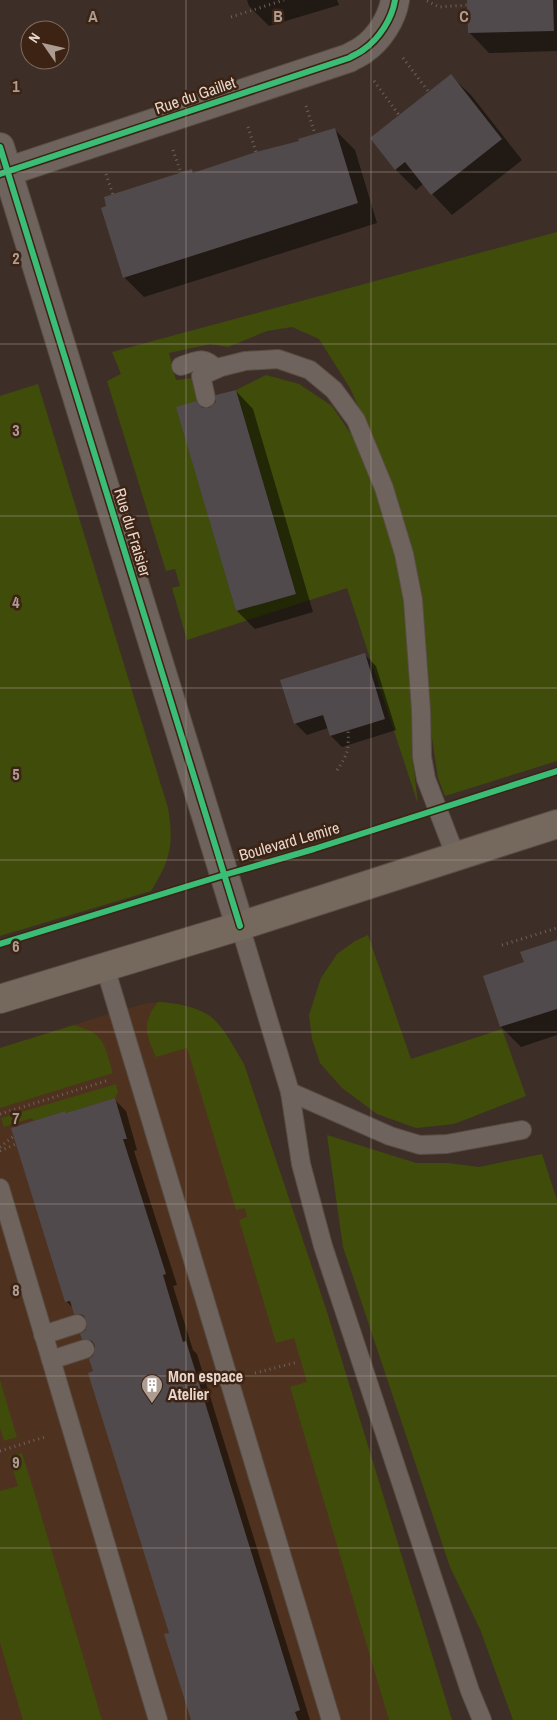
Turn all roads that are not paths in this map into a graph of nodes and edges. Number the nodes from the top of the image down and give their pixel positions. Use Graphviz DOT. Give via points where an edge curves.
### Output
graph roads {
  1 [pos="388,18"];
  2 [pos="2,164"];
  3 [pos="181,366"];
  4 [pos="216,369"];
  5 [pos="206,398"];
  6 [pos="557,824"];
  7 [pos="456,856"];
  8 [pos="240,926"];
  9 [pos="105,966"];
  10 [pos="0,999"];
  11 [pos="290,1092"];
  12 [pos="522,1130"];
  13 [pos="0,1188"];
  14 [pos="77,1324"];
  15 [pos="43,1335"];
  16 [pos="85,1349"];
  17 [pos="51,1360"];
  18 [pos="158,1720"];
  19 [pos="331,1720"];
  20 [pos="482,1720"];
  1 -- 2 [label="street, Rue du Gaillet" via="363,50 354,55"];
  2 -- 8 [label="street, Rue du Fraisier"];
  3 -- 4 [label="lane" via="204,359"];
  4 -- 5 [label="lane" via="201,376"];
  4 -- 7 [label="lane" via="245,360 278,359 310,370 334,390 356,420 384,488 404,554 414,600 422,757 426,779"];
  6 -- 7 [label="main road"];
  7 -- 8 [label="main road"];
  8 -- 9 [label="main road"];
  8 -- 11 [label="lane"];
  9 -- 10 [label="main road"];
  9 -- 19 [label="lane"];
  11 -- 12 [label="lane" via="390,1136 420,1145 447,1144"];
  11 -- 20 [label="lane" via="301,1164 323,1246"];
  13 -- 15 [label="lane"];
  14 -- 15 [label="lane"];
  15 -- 17 [label="lane"];
  16 -- 17 [label="lane"];
  17 -- 18 [label="lane"];
}
